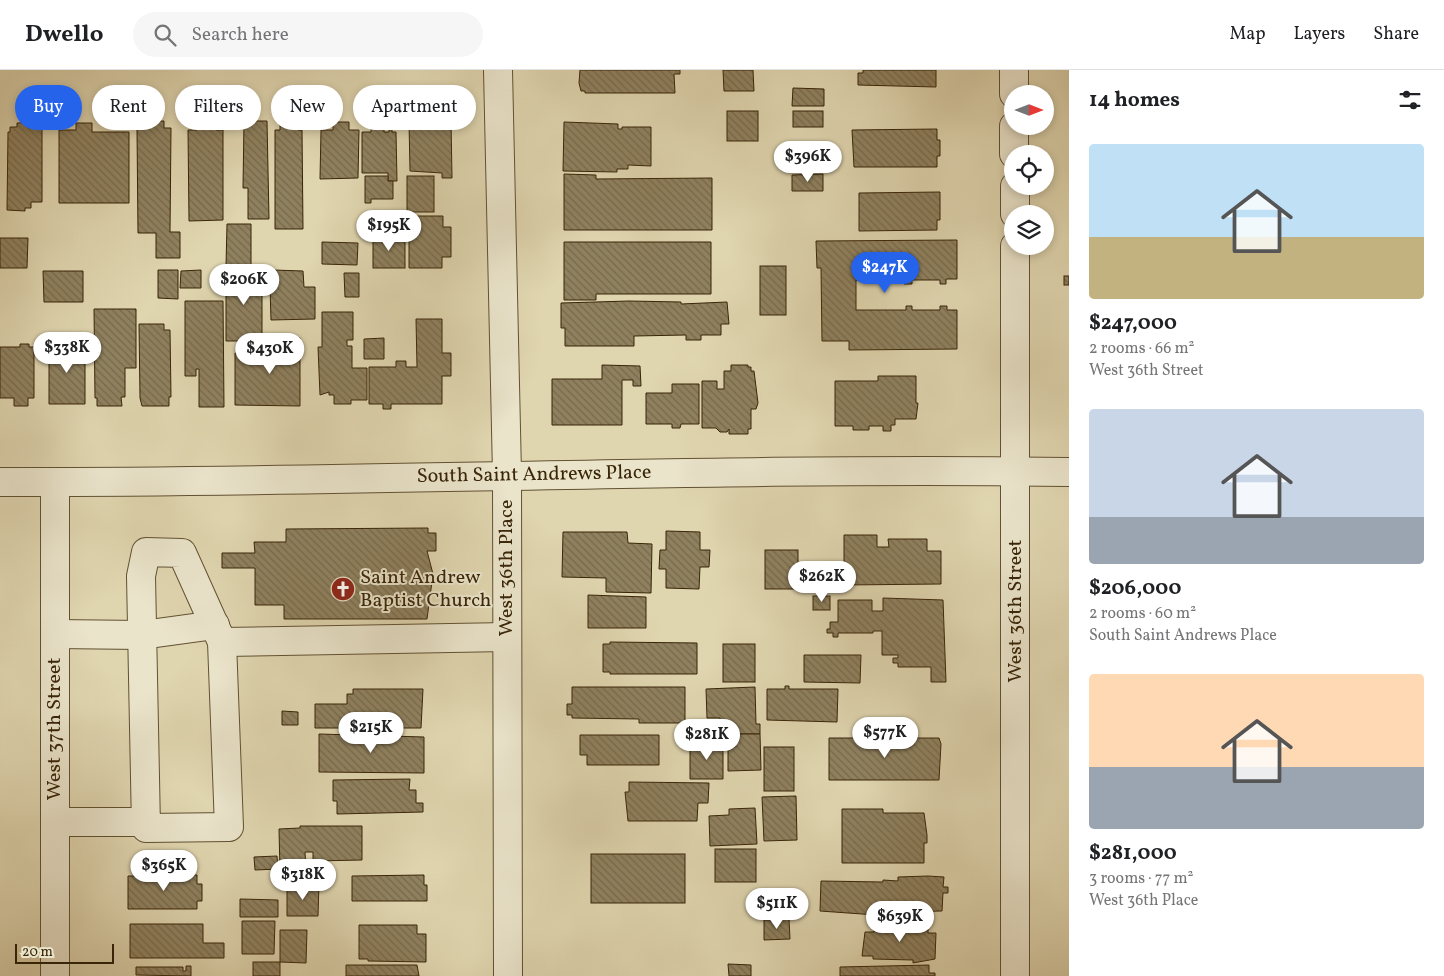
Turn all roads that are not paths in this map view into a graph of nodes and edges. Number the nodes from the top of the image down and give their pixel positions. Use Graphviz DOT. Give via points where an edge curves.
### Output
graph roads {
  1 [pos="498,70"];
  2 [pos="1014,70"];
  3 [pos="1014,85"];
  4 [pos="1015,255"];
  5 [pos="1016,471"];
  6 [pos="1069,472"];
  7 [pos="507,474"];
  8 [pos="0,482"];
  9 [pos="55,482"];
  10 [pos="55,634"];
  11 [pos="218,634"];
  12 [pos="142,635"];
  13 [pos="508,637"];
  14 [pos="55,822"];
  15 [pos="146,822"];
  16 [pos="55,976"];
  17 [pos="508,976"];
  18 [pos="1015,976"];
  1 -- 7 [label="street, West 36th Place"];
  2 -- 3 [label="street"];
  4 -- 5 [label="street, West 36th Street"];
  5 -- 6 [label="street, South Saint Andrews Place"];
  5 -- 7 [label="street, South Saint Andrews Place"];
  5 -- 18 [label="street, West 36th Street"];
  7 -- 9 [label="street, South Saint Andrews Place"];
  7 -- 13 [label="street, West 36th Place"];
  8 -- 9 [label="street, South Saint Andrews Place"];
  9 -- 10 [label="street, West 37th Street"];
  10 -- 12 [label="street"];
  10 -- 14 [label="street, West 37th Street"];
  11 -- 12 [label="street"];
  11 -- 12 [label="street" via="182,553 146,552 141,576"];
  11 -- 13 [label="street"];
  11 -- 15 [label="street" via="229,827 146,828"];
  12 -- 15 [label="street"];
  13 -- 17 [label="street, West 36th Place"];
  14 -- 15 [label="street"];
  14 -- 16 [label="street, West 37th Street"];
}
